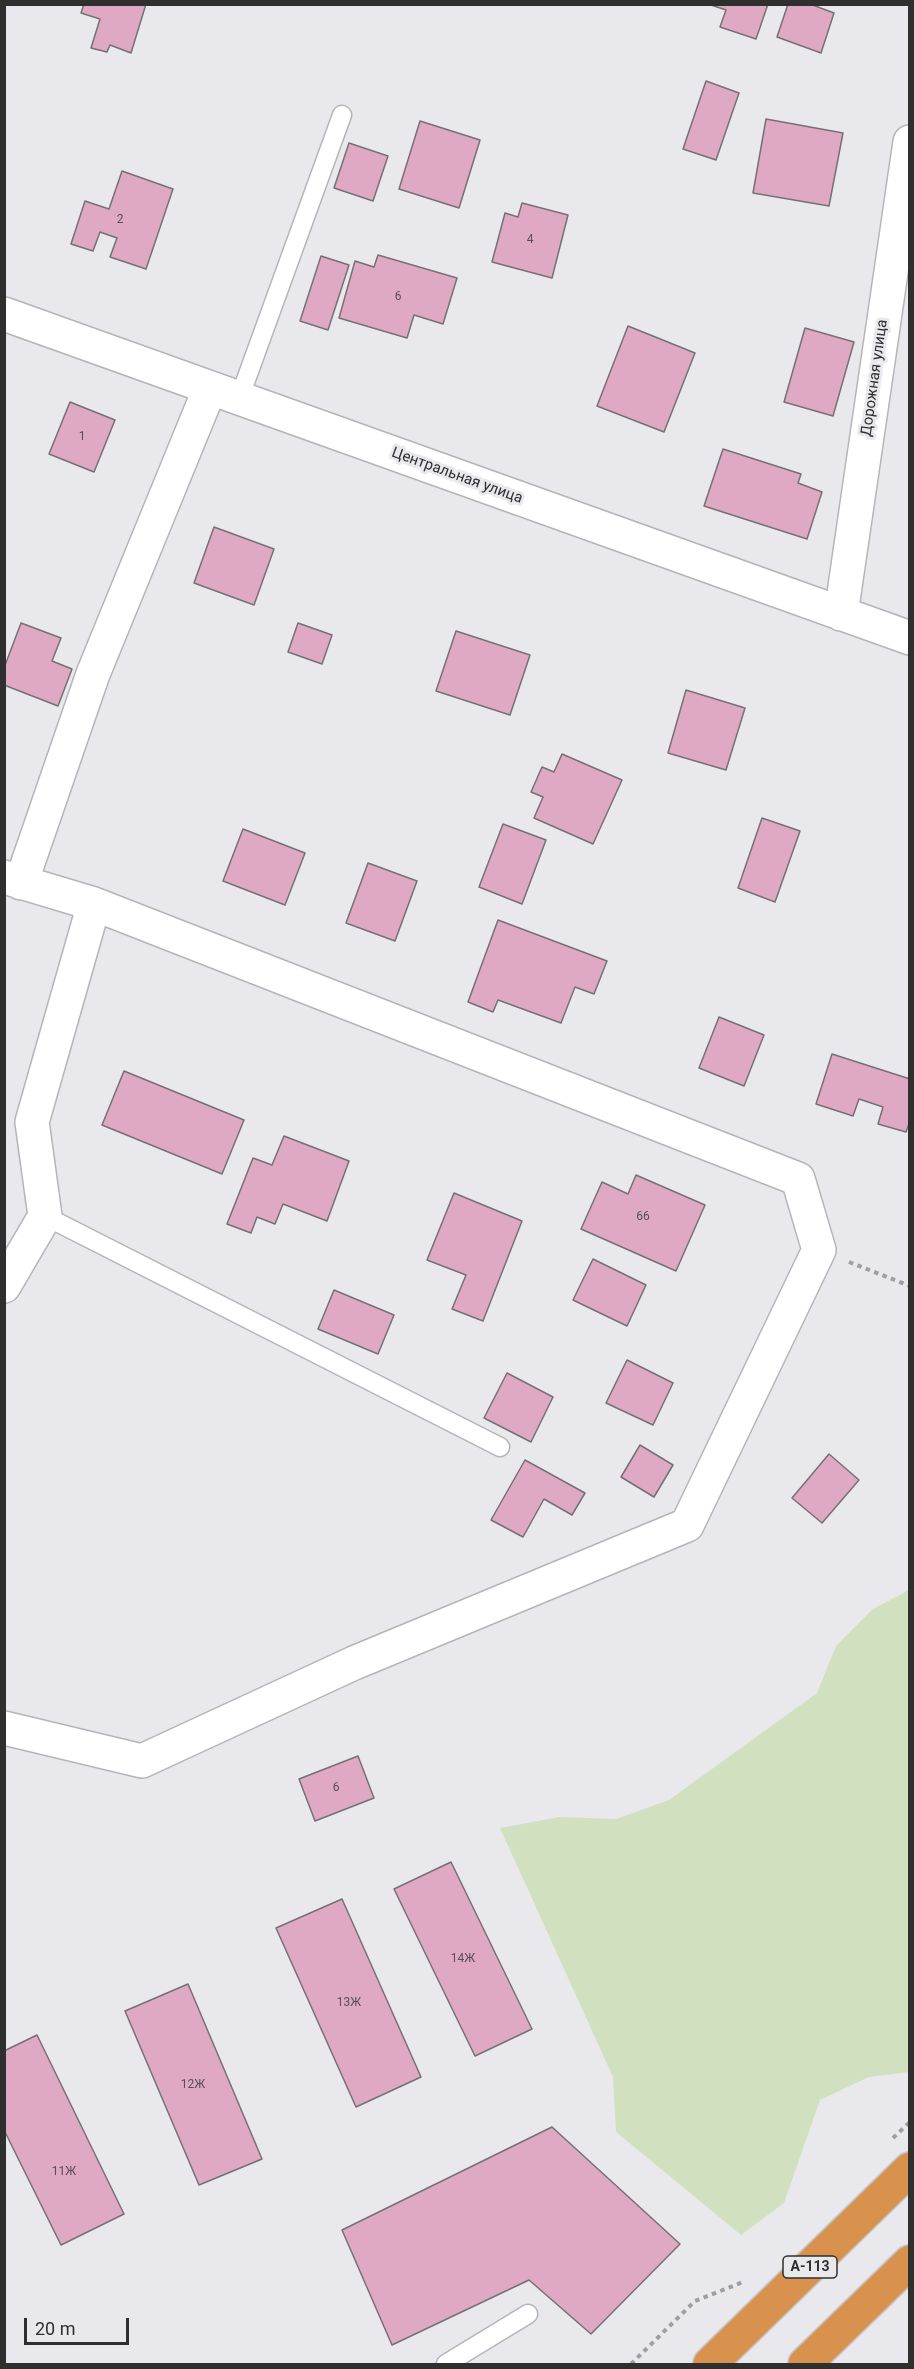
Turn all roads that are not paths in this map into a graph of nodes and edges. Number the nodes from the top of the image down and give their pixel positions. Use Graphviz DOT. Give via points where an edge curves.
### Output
graph roads {
  1 [pos="342,115"];
  2 [pos="909,142"];
  3 [pos="4,314"];
  4 [pos="225,393"];
  5 [pos="841,614"];
  6 [pos="909,638"];
  7 [pos="13,880"];
  8 [pos="94,904"];
  9 [pos="45,1216"];
  10 [pos="4,1286"];
  11 [pos="500,1447"];
  12 [pos="4,1728"];
  13 [pos="909,2169"];
  14 [pos="909,2262"];
  15 [pos="528,2314"];
  16 [pos="446,2364"];
  17 [pos="710,2364"];
  18 [pos="805,2364"];
  1 -- 4 [label="lane"];
  2 -- 5 [label="street, Дорожная улица"];
  3 -- 4 [label="street, Центральная улица"];
  4 -- 5 [label="street, Центральная улица"];
  4 -- 7 [label="street" via="93,674"];
  5 -- 6 [label="street, Центральная улица"];
  7 -- 8 [label="street"];
  8 -- 9 [label="street" via="32,1122"];
  8 -- 12 [label="street" via="798,1179 819,1250 687,1525 354,1663 142,1761"];
  9 -- 10 [label="street"];
  9 -- 11 [label="lane"];
  13 -- 17 [label="highway, А-113"];
  14 -- 18 [label="highway"];
  15 -- 16 [label="lane"];
}
